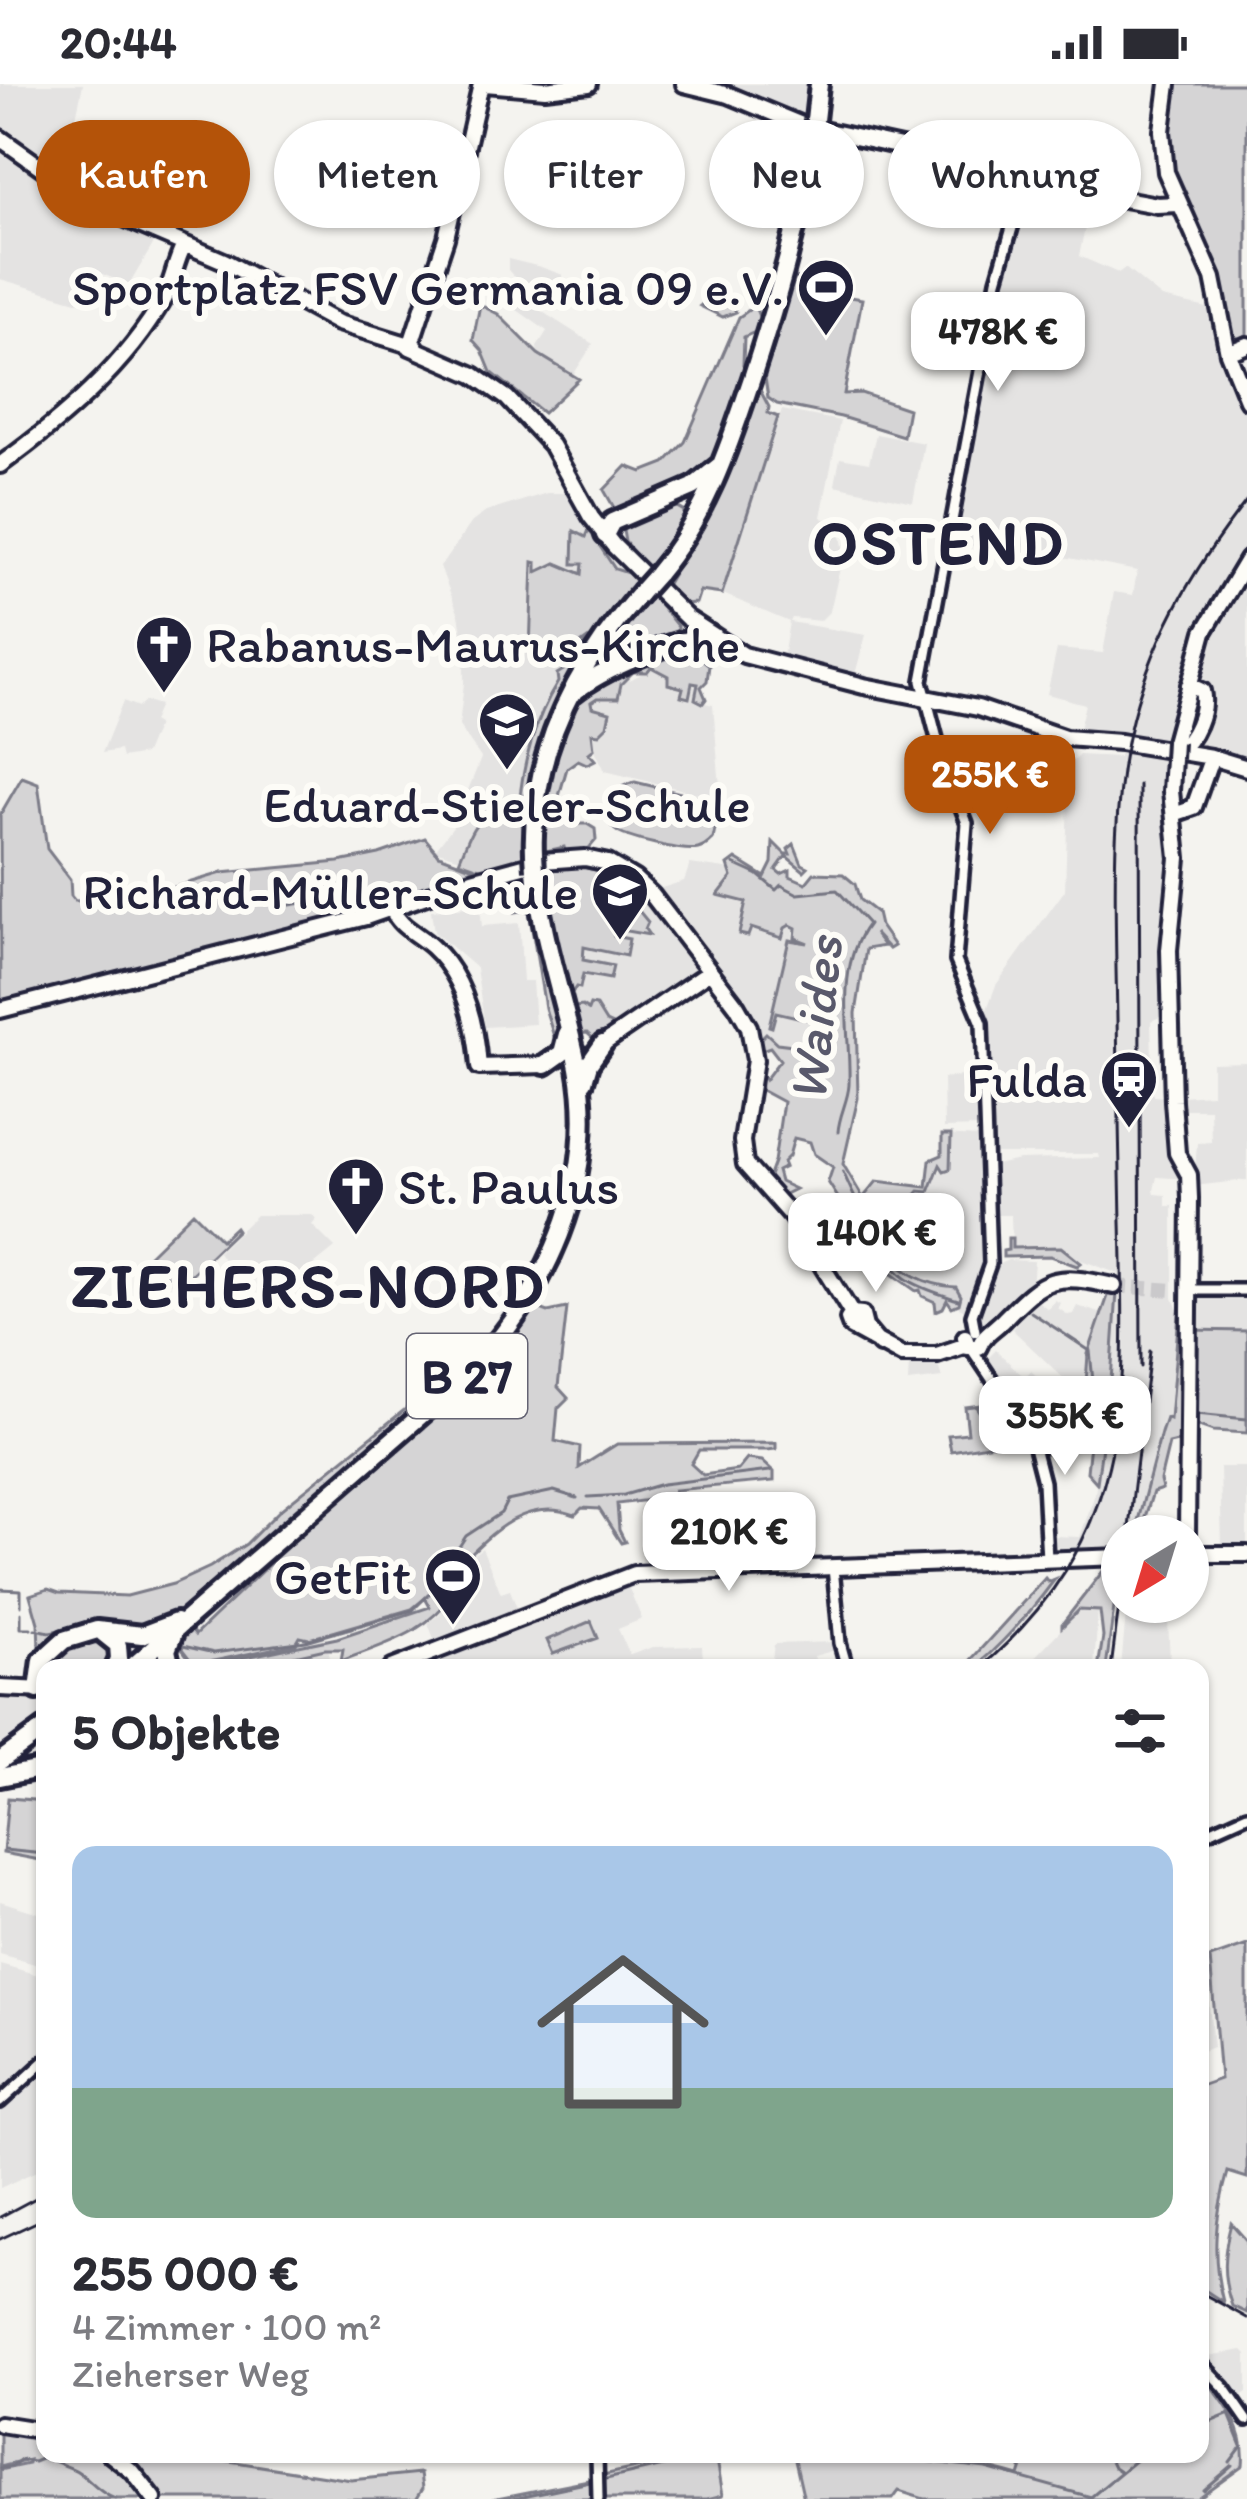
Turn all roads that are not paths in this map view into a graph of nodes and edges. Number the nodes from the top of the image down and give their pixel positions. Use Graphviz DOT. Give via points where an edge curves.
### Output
graph roads {
  1 [pos="483,84"];
  2 [pos="589,84"];
  3 [pos="684,84"];
  4 [pos="819,84"];
  5 [pos="1168,84"];
  6 [pos="504,85"];
  7 [pos="789,120"];
  8 [pos="813,120"];
  9 [pos="0,138"];
  10 [pos="1141,202"];
  11 [pos="1177,204"];
  12 [pos="794,228"];
  13 [pos="1012,228"];
  14 [pos="184,244"];
  15 [pos="412,343"];
  16 [pos="1247,345"];
  17 [pos="1228,353"];
  18 [pos="1247,400"];
  19 [pos="724,461"];
  20 [pos="0,465"];
  21 [pos="667,499"];
  22 [pos="613,523"];
  23 [pos="688,532"];
  24 [pos="1247,560"];
  25 [pos="692,622"];
  26 [pos="614,624"];
  27 [pos="711,636"];
  28 [pos="674,644"];
  29 [pos="637,661"];
  30 [pos="1189,685"];
  31 [pos="926,696"];
  32 [pos="567,697"];
  33 [pos="1194,735"];
  34 [pos="1175,751"];
  35 [pos="1205,759"];
  36 [pos="1247,770"];
  37 [pos="1174,814"];
  38 [pos="392,909"];
  39 [pos="710,971"];
  40 [pos="0,1010"];
  41 [pos="569,1031"];
  42 [pos="603,1044"];
  43 [pos="545,1064"];
  44 [pos="581,1091"];
  45 [pos="1114,1286"];
  46 [pos="1247,1289"];
  47 [pos="1181,1290"];
  48 [pos="973,1339"];
  49 [pos="1186,1515"];
  50 [pos="1209,1554"];
  51 [pos="1247,1554"];
  52 [pos="1101,1555"];
  53 [pos="1055,1558"];
  54 [pos="833,1565"];
  55 [pos="179,1625"];
  56 [pos="97,1630"];
  57 [pos="48,1659"];
  58 [pos="119,1659"];
  59 [pos="135,1659"];
  60 [pos="168,1659"];
  61 [pos="415,1659"];
  62 [pos="844,1659"];
  63 [pos="36,1686"];
  64 [pos="0,1688"];
  65 [pos="36,1739"];
  66 [pos="36,1768"];
  67 [pos="0,1769"];
  68 [pos="1247,1815"];
  69 [pos="1209,1832"];
  70 [pos="36,2069"];
  71 [pos="0,2102"];
  72 [pos="1209,2373"];
  73 [pos="1242,2412"];
  74 [pos="0,2424"];
  75 [pos="36,2430"];
  76 [pos="122,2463"];
  77 [pos="597,2463"];
  78 [pos="154,2499"];
  79 [pos="598,2499"];
  1 -- 6 [label="main road"];
  1 -- 15 [label="main road"];
  2 -- 6 [label="main road"];
  3 -- 7 [label="main road"];
  4 -- 8 [label="highway, B 27"];
  5 -- 11 [label="main road" via="1162,147"];
  9 -- 14 [label="main road" via="92,202"];
  10 -- 11 [label="main road"];
  11 -- 17 [label="main road" via="1213,278"];
  12 -- 19 [label="highway, B 27"];
  13 -- 31 [label="street" via="923,669"];
  14 -- 15 [label="main road" via="311,310"];
  14 -- 20 [label="main road" via="164,298 126,348 63,419"];
  15 -- 22 [label="main road" via="514,396"];
  16 -- 17 [label="main road"];
  17 -- 18 [label="main road"];
  19 -- 21 [label="highway"];
  19 -- 23 [label="highway, B 27"];
  21 -- 22 [label="highway"];
  21 -- 23 [label="highway" via="685,506"];
  22 -- 25 [label="main road" via="620,550"];
  23 -- 26 [label="highway, B 27, bridge"];
  24 -- 30 [label="main road" via="1204,632"];
  25 -- 27 [label="main road"];
  25 -- 28 [label="highway"];
  26 -- 29 [label="highway" via="614,654"];
  26 -- 32 [label="highway, B 27"];
  27 -- 28 [label="highway"];
  27 -- 31 [label="main road" via="769,664"];
  28 -- 29 [label="highway"];
  29 -- 32 [label="highway"];
  30 -- 33 [label="main road" via="1205,698"];
  30 -- 34 [label="main road"];
  31 -- 34 [label="main road" via="1065,738"];
  31 -- 48 [label="street" via="967,823 956,961 982,1023 989,1257"];
  32 -- 41 [label="highway, B 27" via="542,767 535,862"];
  33 -- 34 [label="main road"];
  33 -- 35 [label="main road"];
  34 -- 35 [label="main road"];
  34 -- 37 [label="main road"];
  35 -- 36 [label="main road"];
  35 -- 37 [label="main road" via="1194,807"];
  37 -- 47 [label="main road" via="1173,1101 1177,1154 1190,1175"];
  38 -- 39 [label="main road" via="517,867 593,859 644,886"];
  38 -- 40 [label="main road"];
  38 -- 43 [label="main road" via="454,974 479,1067"];
  39 -- 42 [label="main road"];
  39 -- 48 [label="main road" via="753,1043 745,1164 793,1217 880,1345 902,1355"];
  41 -- 42 [label="highway" via="584,1047"];
  41 -- 43 [label="highway" via="564,1050"];
  41 -- 44 [label="highway, B 27"];
  42 -- 44 [label="highway"];
  43 -- 44 [label="highway" via="567,1072"];
  44 -- 55 [label="highway, B 27" via="567,1221 512,1322 466,1376"];
  45 -- 48 [label="main road" via="1052,1278"];
  46 -- 47 [label="street"];
  47 -- 49 [label="main road"];
  48 -- 53 [label="street" via="1032,1439"];
  50 -- 51 [label="main road"];
  52 -- 53 [label="main road"];
  53 -- 54 [label="main road"];
  54 -- 61 [label="main road" via="631,1574"];
  54 -- 62 [label="street"];
  55 -- 56 [label="highway" via="142,1635"];
  55 -- 59 [label="highway, B 27"];
  55 -- 60 [label="highway"];
  56 -- 57 [label="highway" via="75,1635"];
  56 -- 58 [label="highway" via="118,1645"];
  63 -- 64 [label="main road"];
  65 -- 67 [label="highway"];
  66 -- 67 [label="highway"];
  68 -- 69 [label="street"];
  70 -- 71 [label="street"];
  72 -- 73 [label="street"];
  74 -- 75 [label="main road"];
  76 -- 78 [label="main road"];
  77 -- 79 [label="street"];
}
